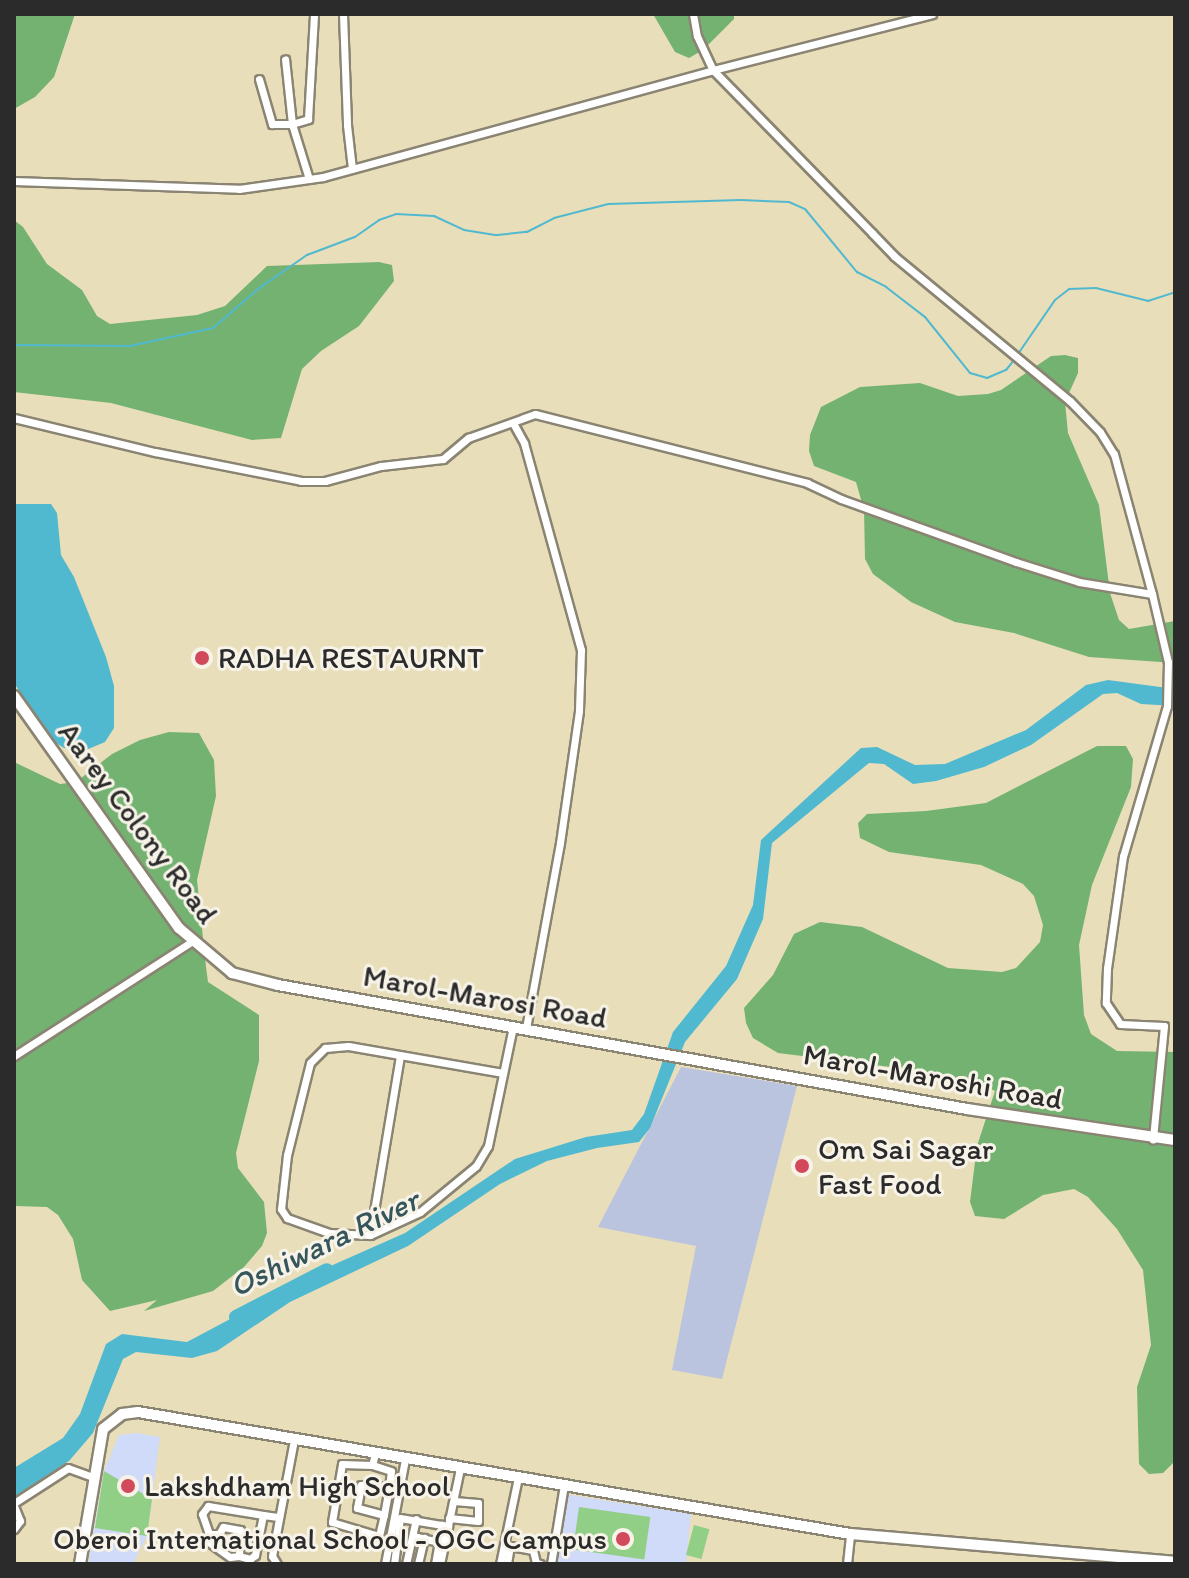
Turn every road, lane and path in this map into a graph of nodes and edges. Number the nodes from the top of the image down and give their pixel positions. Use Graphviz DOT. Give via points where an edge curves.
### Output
graph roads {
  1 [pos="314,14"];
  2 [pos="343,14"];
  3 [pos="693,14"];
  4 [pos="932,14"];
  5 [pos="285,59"];
  6 [pos="713,70"];
  7 [pos="259,79"];
  8 [pos="292,124"];
  9 [pos="352,169"];
  10 [pos="309,179"];
  11 [pos="14,181"];
  12 [pos="14,418"];
  13 [pos="513,423"];
  14 [pos="1152,594"];
  15 [pos="14,696"];
  16 [pos="194,940"];
  17 [pos="278,985"];
  18 [pos="513,1026"];
  19 [pos="526,1029"];
  20 [pos="400,1055"];
  21 [pos="14,1056"];
  22 [pos="684,1057"];
  23 [pos="503,1073"];
  24 [pos="1153,1139"];
  25 [pos="1175,1140"];
  26 [pos="370,1235"];
  27 [pos="294,1440"];
  28 [pos="373,1459"];
  29 [pos="405,1459"];
  30 [pos="460,1468"];
  31 [pos="93,1477"];
  32 [pos="518,1477"];
  33 [pos="564,1485"];
  34 [pos="389,1487"];
  35 [pos="454,1501"];
  36 [pos="14,1505"];
  37 [pos="263,1515"];
  38 [pos="384,1515"];
  39 [pos="278,1517"];
  40 [pos="416,1519"];
  41 [pos="446,1523"];
  42 [pos="14,1529"];
  43 [pos="850,1534"];
  44 [pos="413,1536"];
  45 [pos="424,1538"];
  46 [pos="207,1541"];
  47 [pos="439,1542"];
  48 [pos="239,1556"];
  49 [pos="1175,1562"];
  50 [pos="80,1564"];
  51 [pos="277,1564"];
  52 [pos="385,1564"];
  53 [pos="394,1564"];
  54 [pos="406,1564"];
  55 [pos="418,1564"];
  56 [pos="437,1564"];
  57 [pos="504,1564"];
  58 [pos="540,1564"];
  59 [pos="551,1564"];
  60 [pos="847,1564"];
  1 -- 8 [label="street" via="308,119"];
  2 -- 9 [label="street"];
  3 -- 6 [label="street"];
  4 -- 6 [label="street"];
  5 -- 8 [label="street"];
  6 -- 9 [label="street"];
  6 -- 14 [label="street" via="894,256 1070,401 1100,432 1114,454"];
  7 -- 8 [label="street" via="272,124"];
  8 -- 10 [label="street"];
  9 -- 10 [label="street"];
  10 -- 11 [label="street" via="239,189"];
  12 -- 13 [label="street" via="301,481 443,459 468,438"];
  13 -- 14 [label="street" via="535,414 807,483 1029,566 1079,582"];
  13 -- 19 [label="street" via="524,443 581,650 579,711 560,843"];
  14 -- 24 [label="street" via="1165,641 1167,706 1123,856 1106,1003 1120,1024 1164,1026"];
  15 -- 16 [label="main road, Aarey Colony Road" via="179,928"];
  16 -- 17 [label="main road, Aarey Colony Road" via="232,973"];
  16 -- 21 [label="street"];
  17 -- 18 [label="main road, Marol-Marosi Road"];
  18 -- 19 [label="main road, Marol-Marosi Road"];
  18 -- 23 [label="street"];
  19 -- 22 [label="main road, Marol-Marosi Road"];
  20 -- 23 [label="street"];
  20 -- 26 [label="street"];
  20 -- 26 [label="street" via="335,1046 316,1054 287,1155 281,1209 287,1218 329,1233"];
  22 -- 24 [label="main road, Marol-Maroshi Road"];
  23 -- 26 [label="street" via="488,1146 476,1166 420,1212"];
  24 -- 25 [label="main road, Marol-Maroshi Road"];
  27 -- 28 [label="main road"];
  27 -- 31 [label="main road" via="138,1412 122,1414 103,1429"];
  27 -- 39 [label="street"];
  28 -- 29 [label="main road"];
  28 -- 34 [label="street" via="390,1468"];
  28 -- 38 [label="street" via="342,1464 332,1522 379,1536"];
  29 -- 30 [label="main road"];
  29 -- 52 [label="street"];
  30 -- 32 [label="main road"];
  30 -- 35 [label="street"];
  31 -- 36 [label="street" via="68,1468"];
  31 -- 50 [label="main road"];
  32 -- 33 [label="main road"];
  32 -- 57 [label="street"];
  33 -- 43 [label="main road"];
  33 -- 59 [label="street"];
  34 -- 38 [label="street"];
  34 -- 38 [label="street" via="363,1483 357,1508"];
  35 -- 41 [label="street"];
  35 -- 41 [label="street" via="478,1503 478,1521"];
  36 -- 42 [label="street" via="20,1521"];
  37 -- 39 [label="street"];
  37 -- 48 [label="street" via="255,1555"];
  37 -- 48 [label="street" via="205,1508 209,1534 219,1534 223,1527 242,1532"];
  39 -- 51 [label="street" via="272,1556"];
  40 -- 41 [label="street"];
  40 -- 44 [label="street"];
  40 -- 53 [label="street" via="400,1518"];
  41 -- 47 [label="street"];
  41 -- 56 [label="street"];
  43 -- 49 [label="main road"];
  43 -- 60 [label="street"];
  44 -- 45 [label="street"];
  44 -- 54 [label="street"];
  45 -- 47 [label="street"];
  45 -- 55 [label="street"];
  46 -- 48 [label="street" via="230,1557"];
  47 -- 56 [label="street"];
  57 -- 58 [label="street" via="510,1546 533,1550"];
}
